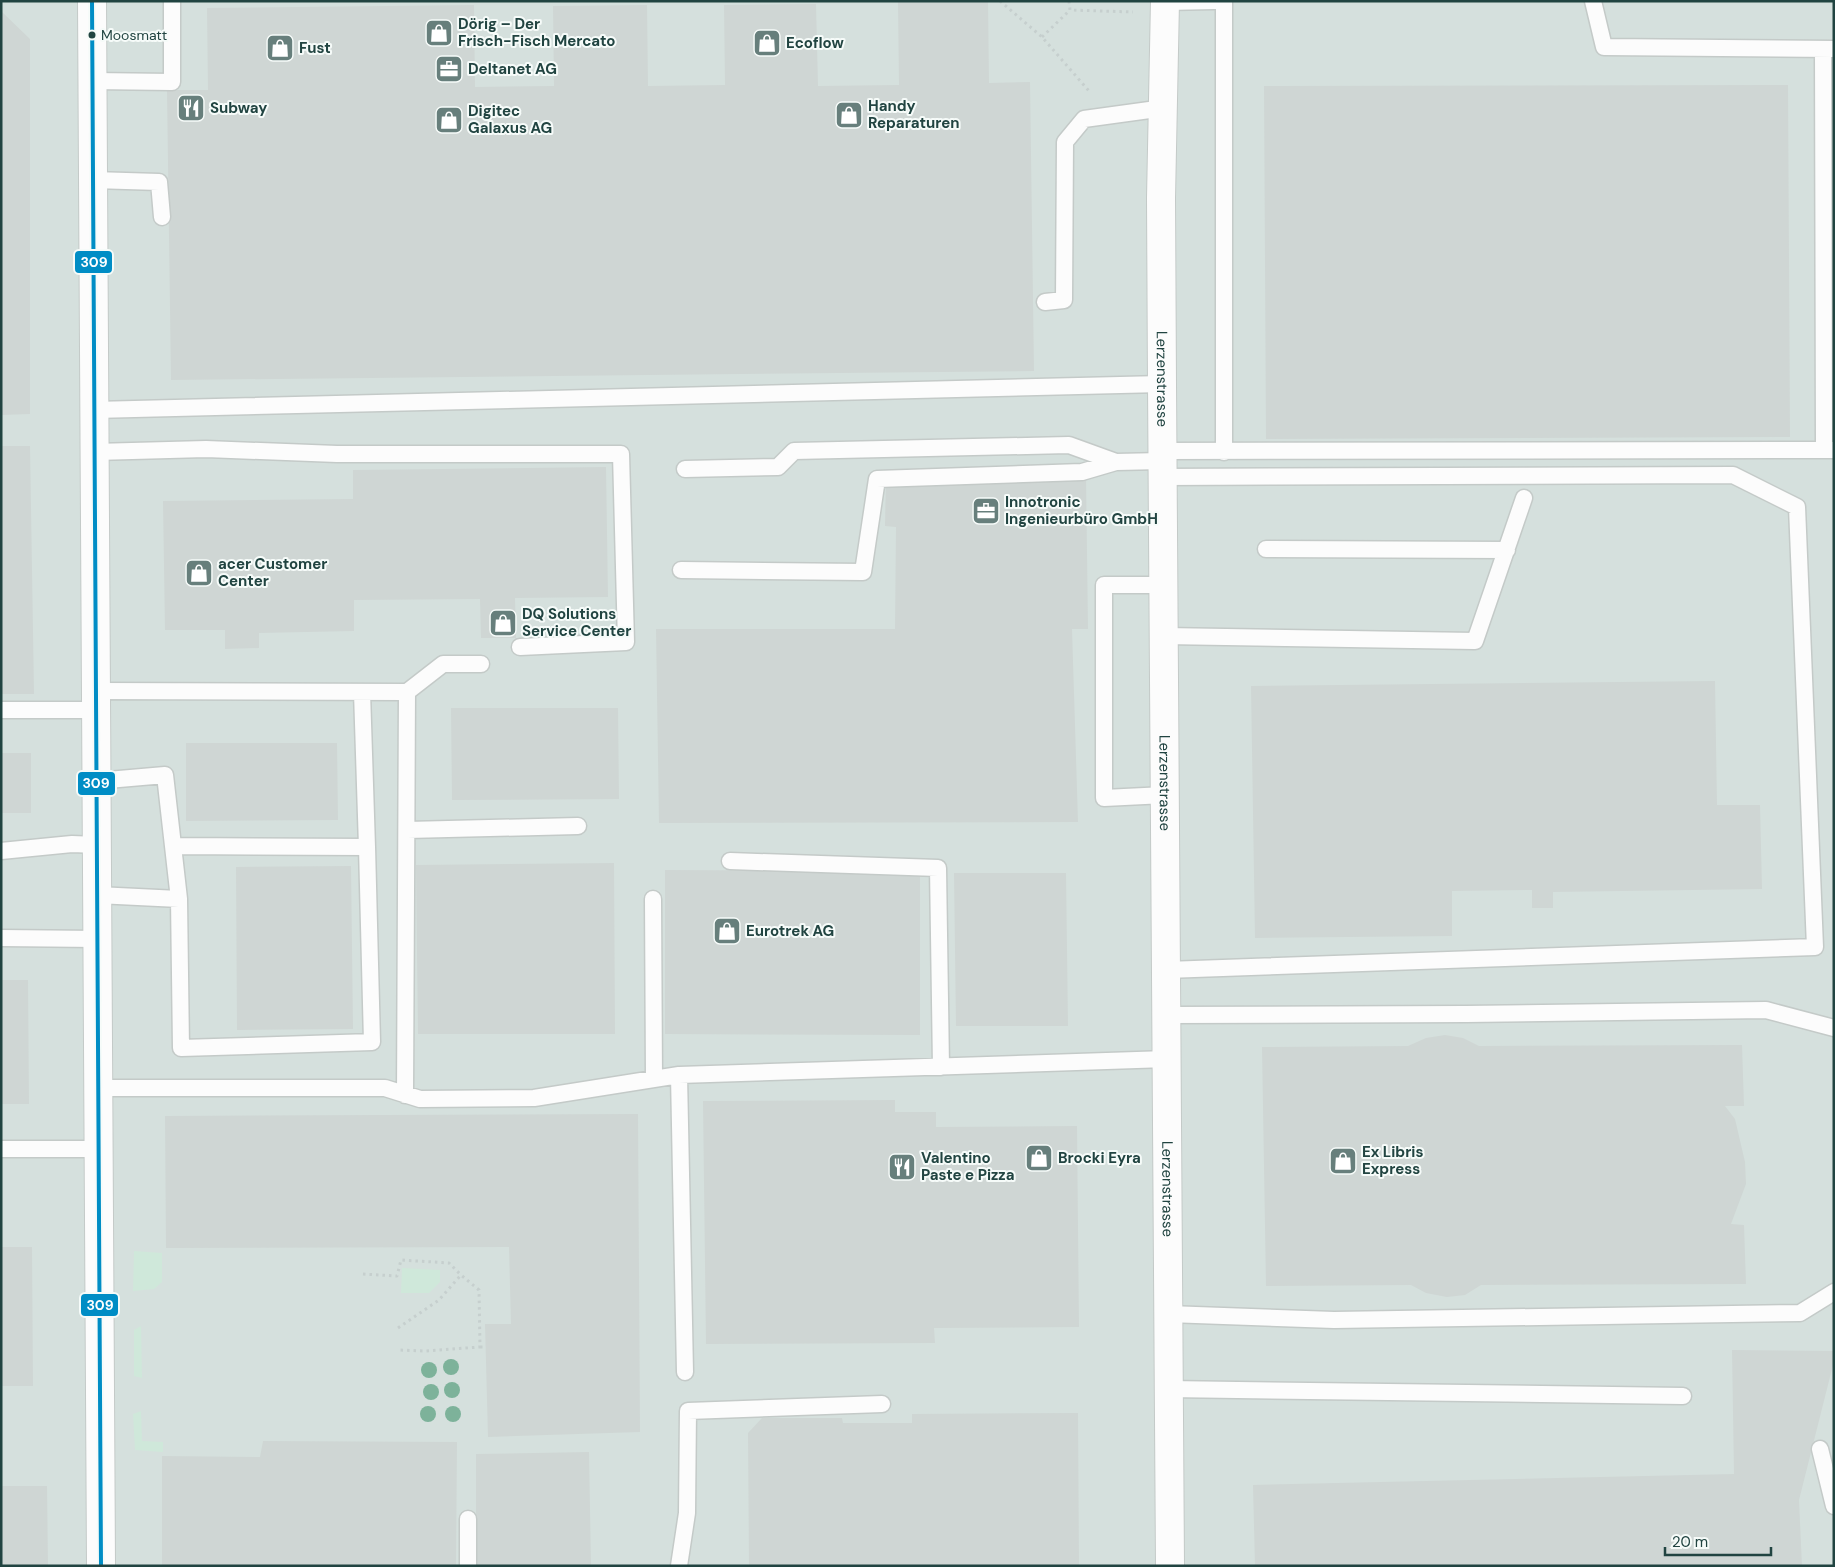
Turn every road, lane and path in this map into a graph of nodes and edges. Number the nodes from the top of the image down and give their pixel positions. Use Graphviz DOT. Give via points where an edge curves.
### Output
graph roads {
  1 [pos="92,1"];
  2 [pos="172,1"];
  3 [pos="1069,1"];
  4 [pos="1214,1"];
  5 [pos="1224,1"];
  6 [pos="1593,1"];
  7 [pos="1166,5"];
  8 [pos="1070,10"];
  9 [pos="1042,37"];
  10 [pos="1828,49"];
  11 [pos="93,81"];
  12 [pos="1164,108"];
  13 [pos="93,180"];
  14 [pos="162,217"];
  15 [pos="1045,302"];
  16 [pos="1162,384"];
  17 [pos="94,410"];
  18 [pos="1829,450"];
  19 [pos="94,452"];
  20 [pos="1224,452"];
  21 [pos="1116,462"];
  22 [pos="1162,463"];
  23 [pos="685,469"];
  24 [pos="1524,498"];
  25 [pos="1266,549"];
  26 [pos="1507,550"];
  27 [pos="681,570"];
  28 [pos="1164,585"];
  29 [pos="1164,636"];
  30 [pos="520,647"];
  31 [pos="481,664"];
  32 [pos="362,692"];
  33 [pos="407,692"];
  34 [pos="96,701"];
  35 [pos="1,710"];
  36 [pos="96,781"];
  37 [pos="1165,795"];
  38 [pos="578,826"];
  39 [pos="407,830"];
  40 [pos="97,845"];
  41 [pos="174,846"];
  42 [pos="367,847"];
  43 [pos="1,851"];
  44 [pos="730,861"];
  45 [pos="97,895"];
  46 [pos="179,899"];
  47 [pos="653,899"];
  48 [pos="1,938"];
  49 [pos="97,939"];
  50 [pos="1166,970"];
  51 [pos="1166,1015"];
  52 [pos="1834,1028"];
  53 [pos="1167,1059"];
  54 [pos="941,1067"];
  55 [pos="679,1075"];
  56 [pos="654,1079"];
  57 [pos="98,1088"];
  58 [pos="405,1095"];
  59 [pos="1,1149"];
  60 [pos="98,1149"];
  61 [pos="363,1274"];
  62 [pos="461,1275"];
  63 [pos="1834,1292"];
  64 [pos="1168,1314"];
  65 [pos="398,1328"];
  66 [pos="480,1347"];
  67 [pos="485,1347"];
  68 [pos="399,1350"];
  69 [pos="685,1372"];
  70 [pos="1168,1389"];
  71 [pos="1682,1396"];
  72 [pos="882,1404"];
  73 [pos="1820,1449"];
  74 [pos="1834,1506"];
  75 [pos="468,1519"];
  76 [pos="101,1566"];
  77 [pos="468,1566"];
  78 [pos="679,1566"];
  79 [pos="1170,1566"];
  1 -- 11 [label="street"];
  2 -- 11 [label="lane" via="172,82"];
  3 -- 8 [label="path"];
  4 -- 7 [label="lane"];
  5 -- 20 [label="lane"];
  6 -- 10 [label="lane" via="1604,46"];
  7 -- 8 [label="path"];
  7 -- 12 [label="street, Lerzenstrasse"];
  8 -- 9 [label="path"];
  10 -- 18 [label="lane"];
  11 -- 13 [label="street"];
  12 -- 15 [label="lane" via="1084,119 1065,142 1064,300"];
  12 -- 16 [label="street, Lerzenstrasse"];
  13 -- 14 [label="lane" via="159,182"];
  13 -- 17 [label="street"];
  16 -- 17 [label="lane"];
  16 -- 22 [label="street, Lerzenstrasse"];
  17 -- 19 [label="street"];
  18 -- 20 [label="lane"];
  19 -- 30 [label="lane" via="206,449 338,454 621,454 626,642"];
  19 -- 34 [label="street"];
  20 -- 22 [label="lane"];
  21 -- 22 [label="lane"];
  21 -- 23 [label="lane" via="1069,445 1059,445 794,451 778,467"];
  21 -- 27 [label="lane" via="1082,472 877,479 863,572"];
  22 -- 28 [label="street, Lerzenstrasse"];
  22 -- 50 [label="lane" via="1733,476 1797,506 1815,947"];
  24 -- 26 [label="lane"];
  25 -- 26 [label="lane"];
  26 -- 29 [label="lane" via="1475,641"];
  28 -- 29 [label="street, Lerzenstrasse"];
  28 -- 37 [label="lane" via="1104,585 1104,798"];
  29 -- 37 [label="street, Lerzenstrasse"];
  31 -- 33 [label="lane" via="443,664"];
  32 -- 33 [label="lane"];
  32 -- 34 [label="lane"];
  32 -- 42 [label="lane"];
  33 -- 39 [label="lane"];
  34 -- 35 [label="lane"];
  34 -- 36 [label="street"];
  36 -- 40 [label="street"];
  36 -- 41 [label="lane" via="165,775"];
  37 -- 50 [label="street, Lerzenstrasse"];
  38 -- 39 [label="lane"];
  39 -- 58 [label="lane"];
  40 -- 43 [label="lane" via="72,844"];
  40 -- 45 [label="street"];
  41 -- 42 [label="lane"];
  41 -- 46 [label="lane"];
  42 -- 46 [label="lane" via="372,1042 181,1048"];
  44 -- 54 [label="lane" via="938,868"];
  45 -- 46 [label="lane"];
  45 -- 49 [label="street"];
  47 -- 56 [label="lane"];
  48 -- 49 [label="lane"];
  49 -- 57 [label="street"];
  50 -- 51 [label="street, Lerzenstrasse"];
  51 -- 52 [label="lane" via="1766,1010"];
  51 -- 53 [label="street, Lerzenstrasse"];
  53 -- 54 [label="lane"];
  53 -- 64 [label="street, Lerzenstrasse"];
  54 -- 55 [label="lane"];
  55 -- 56 [label="lane"];
  55 -- 69 [label="lane"];
  56 -- 58 [label="lane" via="534,1098 420,1099"];
  57 -- 58 [label="lane" via="385,1088"];
  57 -- 60 [label="street"];
  59 -- 60 [label="lane"];
  60 -- 76 [label="street"];
  61 -- 62 [label="path" via="396,1276 401,1260 449,1263"];
  62 -- 65 [label="path" via="439,1300"];
  62 -- 66 [label="path" via="479,1290"];
  63 -- 64 [label="lane" via="1800,1313 1334,1320"];
  64 -- 70 [label="street, Lerzenstrasse"];
  66 -- 67 [label="path"];
  66 -- 68 [label="path"];
  70 -- 71 [label="lane"];
  70 -- 79 [label="street, Lerzenstrasse"];
  72 -- 78 [label="lane" via="688,1411 687,1513"];
  73 -- 74 [label="lane"];
  75 -- 77 [label="lane"];
}
